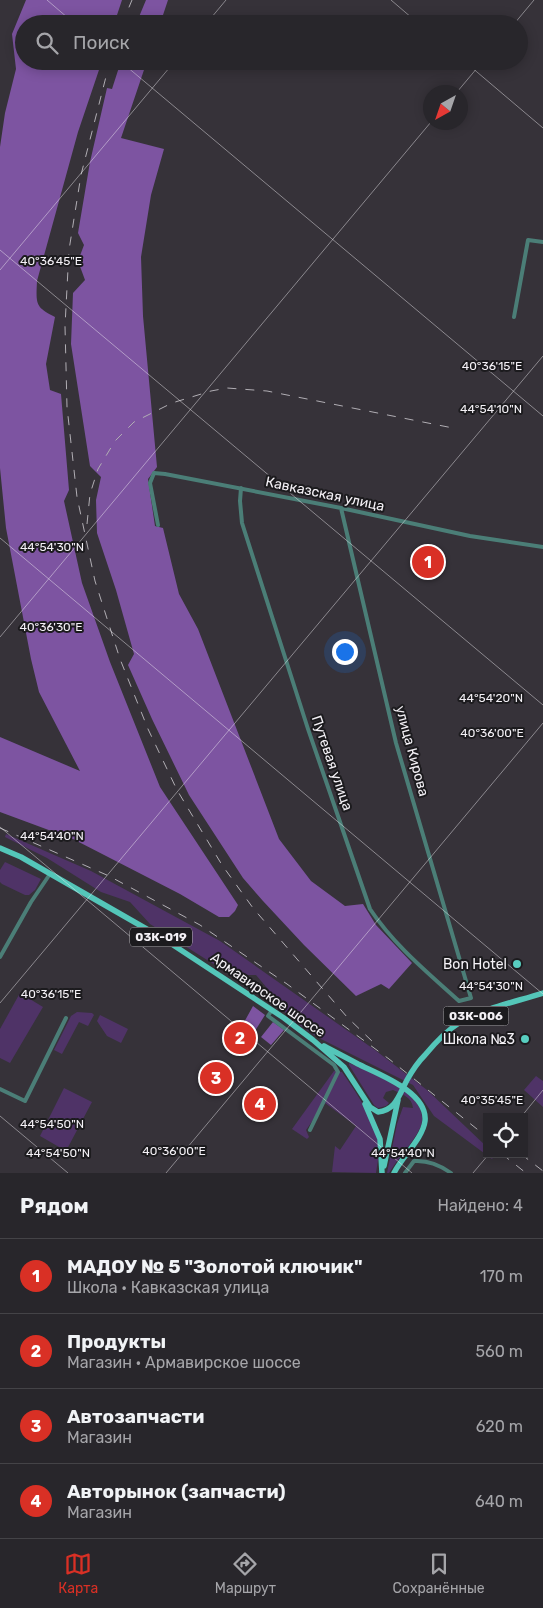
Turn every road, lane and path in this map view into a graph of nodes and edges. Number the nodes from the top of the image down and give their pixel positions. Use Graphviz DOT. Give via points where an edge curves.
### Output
graph roads {
  1 [pos="543,242"];
  2 [pos="514,317"];
  3 [pos="241,488"];
  4 [pos="341,508"];
  5 [pos="158,525"];
  6 [pos="543,546"];
  7 [pos="0,848"];
  8 [pos="50,874"];
  9 [pos="0,957"];
  10 [pos="543,993"];
  11 [pos="470,998"];
  12 [pos="272,1010"];
  13 [pos="66,1018"];
  14 [pos="313,1040"];
  15 [pos="356,1084"];
  16 [pos="0,1089"];
  17 [pos="398,1100"];
  18 [pos="310,1130"];
  19 [pos="382,1173"];
  20 [pos="394,1173"];
  21 [pos="404,1173"];
  22 [pos="451,1173"];
  1 -- 2 [label="street" via="528,240"];
  3 -- 4 [label="street, Кавказская улица"];
  3 -- 5 [label="street, Кавказская улица" via="154,473 150,482"];
  3 -- 11 [label="street, Путевая улица" via="242,523 370,909 396,943 459,1001"];
  4 -- 6 [label="street, Кавказская улица" via="470,536"];
  4 -- 11 [label="street, улица Кирова" via="396,743"];
  7 -- 8 [label="main road, Армавирское шоссе / 03К-019"];
  8 -- 9 [label="street"];
  8 -- 12 [label="main road, Армавирское шоссе / 03К-019" via="164,939"];
  10 -- 17 [label="main road, 03К-006" via="485,1011 459,1023 423,1056"];
  12 -- 14 [label="main road, Армавирское шоссе / 03К-019"];
  12 -- 18 [label="street" via="268,1016 334,1065 338,1072"];
  13 -- 16 [label="street" via="25,1101"];
  14 -- 15 [label="main road, Армавирское шоссе / 03К-019" via="344,1067"];
  14 -- 20 [label="main road" via="398,1084 422,1106 426,1119 422,1131"];
  15 -- 17 [label="main road" via="370,1107 378,1112 387,1111"];
  15 -- 19 [label="main road, 03К-019" via="380,1139"];
  17 -- 19 [label="main road, 03К-006"];
  21 -- 22 [label="street" via="414,1161 432,1162"];
}
